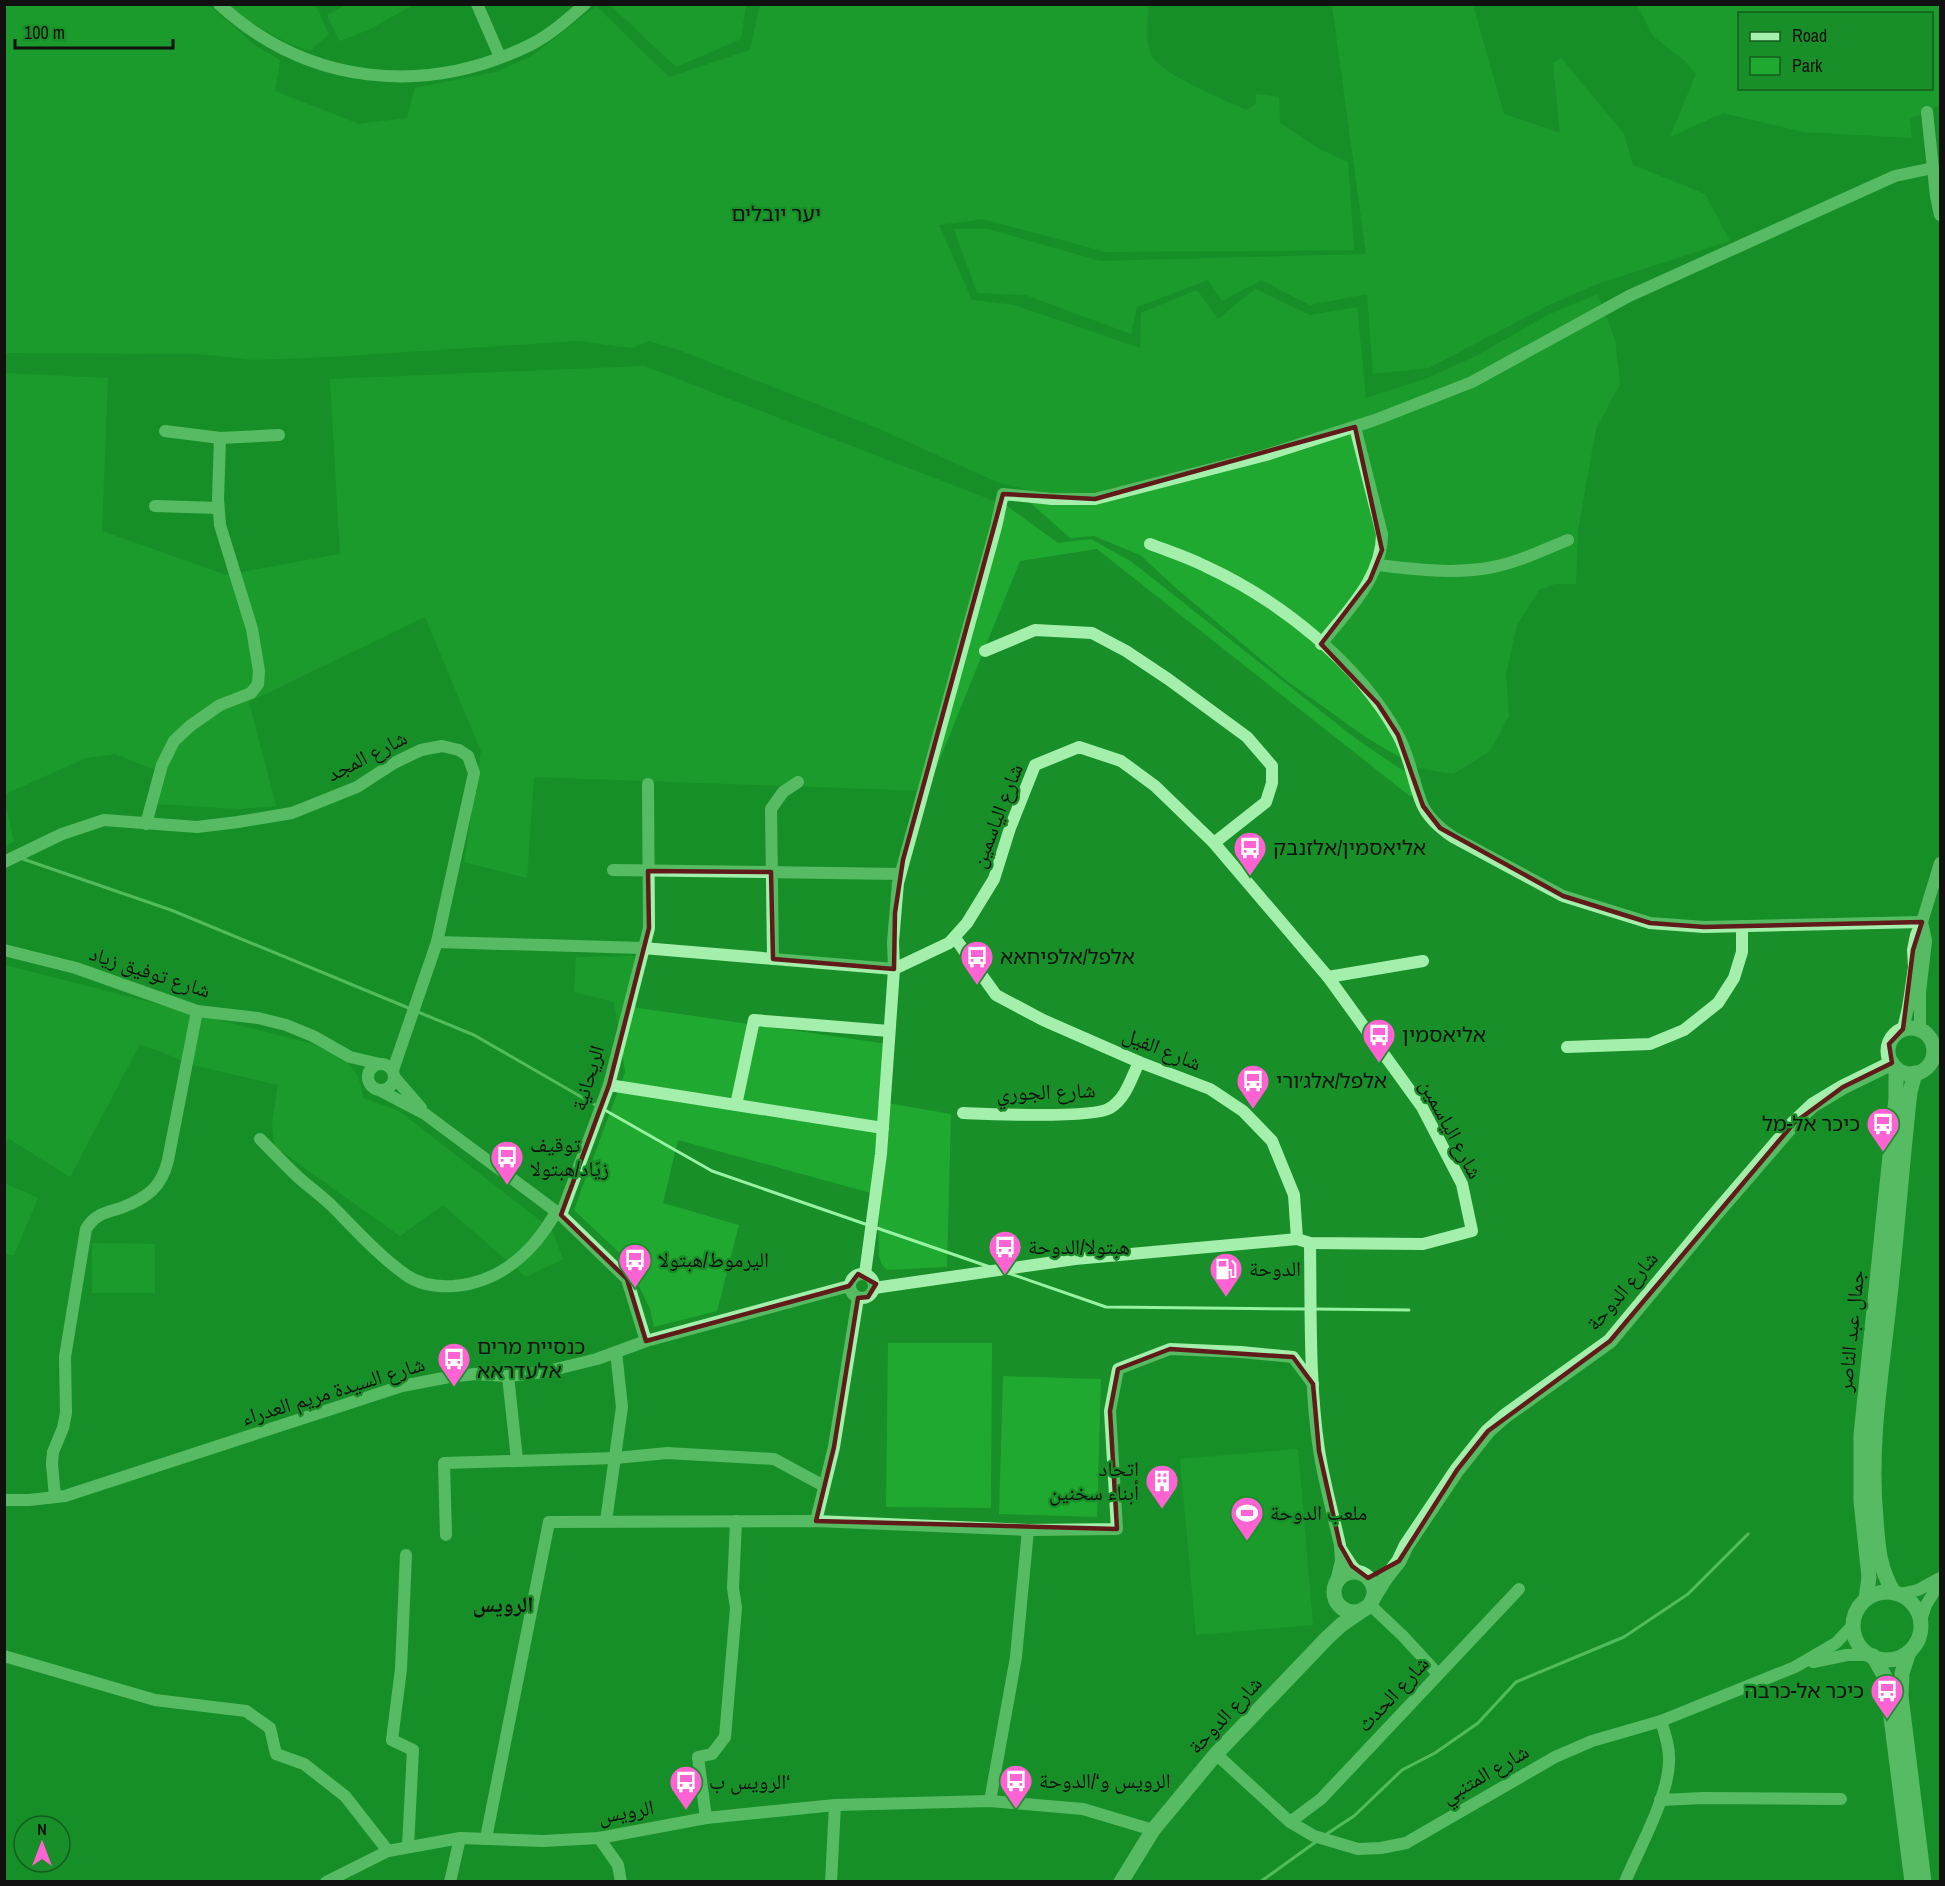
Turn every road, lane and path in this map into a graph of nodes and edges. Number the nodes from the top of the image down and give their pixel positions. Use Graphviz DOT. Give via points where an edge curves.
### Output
graph roads {
  1 [pos="219,4"];
  2 [pos="477,4"];
  3 [pos="585,4"];
  4 [pos="500,57"];
  5 [pos="1927,112"];
  6 [pos="1933,168"];
  7 [pos="1941,215"];
  8 [pos="1355,427"];
  9 [pos="165,431"];
  10 [pos="279,435"];
  11 [pos="220,438"];
  12 [pos="154,506"];
  13 [pos="218,508"];
  14 [pos="1568,540"];
  15 [pos="1150,544"];
  16 [pos="1377,565"];
  17 [pos="1321,644"];
  18 [pos="985,651"];
  19 [pos="798,782"];
  20 [pos="648,784"];
  21 [pos="146,824"];
  22 [pos="1214,843"];
  23 [pos="4,862"];
  24 [pos="1941,863"];
  25 [pos="613,870"];
  26 [pos="648,871"];
  27 [pos="771,872"];
  28 [pos="900,874"];
  29 [pos="1922,922"];
  30 [pos="1742,926"];
  31 [pos="955,938"];
  32 [pos="437,942"];
  33 [pos="643,948"];
  34 [pos="4,950"];
  35 [pos="773,959"];
  36 [pos="1423,961"];
  37 [pos="894,969"];
  38 [pos="1328,977"];
  39 [pos="197,1011"];
  40 [pos="1903,1029"];
  41 [pos="1941,1029"];
  42 [pos="889,1030"];
  43 [pos="1922,1031"];
  44 [pos="1567,1047"];
  45 [pos="1936,1056"];
  46 [pos="350,1057"];
  47 [pos="1139,1062"];
  48 [pos="380,1064"];
  49 [pos="1894,1066"];
  50 [pos="1915,1073"];
  51 [pos="394,1074"];
  52 [pos="369,1083"];
  53 [pos="609,1085"];
  54 [pos="381,1091"];
  55 [pos="736,1105"];
  56 [pos="963,1113"];
  57 [pos="425,1114"];
  58 [pos="883,1128"];
  59 [pos="260,1139"];
  60 [pos="559,1214"];
  61 [pos="1297,1239"];
  62 [pos="1310,1243"];
  63 [pos="865,1274"];
  64 [pos="849,1286"];
  65 [pos="874,1288"];
  66 [pos="858,1298"];
  67 [pos="646,1341"];
  68 [pos="616,1352"];
  69 [pos="508,1376"];
  70 [pos="1313,1384"];
  71 [pos="616,1458"];
  72 [pos="517,1460"];
  73 [pos="824,1486"];
  74 [pos="54,1497"];
  75 [pos="4,1500"];
  76 [pos="606,1521"];
  77 [pos="736,1521"];
  78 [pos="816,1521"];
  79 [pos="1028,1530"];
  80 [pos="446,1535"];
  81 [pos="1340,1545"];
  82 [pos="406,1555"];
  83 [pos="1399,1561"];
  84 [pos="1364,1575"];
  85 [pos="1941,1580"];
  86 [pos="1334,1589"];
  87 [pos="1520,1589"];
  88 [pos="1897,1593"];
  89 [pos="1866,1599"];
  90 [pos="1369,1604"];
  91 [pos="1921,1620"];
  92 [pos="1853,1625"];
  93 [pos="1324,1641"];
  94 [pos="1909,1652"];
  95 [pos="1871,1655"];
  96 [pos="4,1656"];
  97 [pos="1795,1667"];
  98 [pos="1438,1674"];
  99 [pos="1661,1721"];
  100 [pos="1216,1754"];
  101 [pos="1841,1799"];
  102 [pos="1660,1800"];
  103 [pos="990,1801"];
  104 [pos="835,1805"];
  105 [pos="706,1818"];
  106 [pos="1290,1822"];
  107 [pos="1153,1830"];
  108 [pos="460,1838"];
  109 [pos="486,1838"];
  110 [pos="599,1838"];
  111 [pos="408,1846"];
  112 [pos="388,1851"];
  113 [pos="326,1881"];
  114 [pos="450,1881"];
  115 [pos="621,1881"];
  116 [pos="831,1881"];
  117 [pos="1121,1881"];
  118 [pos="1625,1881"];
  119 [pos="1912,1881"];
  120 [pos="1924,1881"];
  1 -- 4 [label="street" via="283,49 350,73 396,78 422,76"];
  2 -- 4 [label="street"];
  3 -- 4 [label="street" via="531,45"];
  5 -- 6 [label="street"];
  6 -- 7 [label="street"];
  6 -- 8 [label="street" via="1895,176 1629,296 1472,382"];
  8 -- 16 [label="street" via="1382,534"];
  8 -- 28 [label="street" via="1095,498 1004,494"];
  9 -- 11 [label="street"];
  10 -- 11 [label="street"];
  11 -- 13 [label="street"];
  12 -- 13 [label="street"];
  13 -- 21 [label="street" via="225,546 252,629 258,684 251,693 220,705 174,741 162,765"];
  14 -- 16 [label="street" via="1494,567 1462,572"];
  15 -- 17 [label="street" via="1206,566 1249,590"];
  16 -- 17 [label="street"];
  17 -- 30 [label="street" via="1378,704 1408,757 1423,806 1440,828 1453,837 1563,896 1605,909 1650,922"];
  18 -- 22 [label="street" via="1035,630 1092,633 1168,679 1247,737 1272,766 1272,783 1266,802"];
  19 -- 27 [label="street" via="783,792 771,809"];
  20 -- 26 [label="street, الريحانية"];
  21 -- 23 [label="street, شارع المجد" via="104,820 62,834"];
  21 -- 32 [label="street, شارع المجد" via="197,827 292,813 357,787 421,750 442,746 459,750 468,756 474,773"];
  22 -- 31 [label="street, شارع الياسمين" via="1155,786 1121,761 1079,747 1035,765 994,879"];
  22 -- 38 [label="street, شارع الياسمين"];
  24 -- 29 [label="street"];
  25 -- 26 [label="street"];
  26 -- 27 [label="street"];
  26 -- 33 [label="street, الريحانية" via="649,928"];
  27 -- 28 [label="street"];
  27 -- 35 [label="street"];
  28 -- 37 [label="street"];
  29 -- 30 [label="street"];
  29 -- 40 [label="street" via="1913,950 1914,967"];
  29 -- 43 [label="street" via="1926,941 1920,993"];
  30 -- 44 [label="street" via="1742,952 1734,978 1718,1003 1684,1030 1650,1044"];
  31 -- 37 [label="street, شارع الياسمين"];
  31 -- 47 [label="street, شارع الفيل" via="996,995"];
  32 -- 33 [label="street"];
  32 -- 51 [label="street, شارع المجد"];
  33 -- 35 [label="street"];
  33 -- 53 [label="street, الريحانية"];
  34 -- 39 [label="street, شارع توفيق زياد" via="76,968"];
  35 -- 37 [label="street"];
  36 -- 38 [label="street"];
  37 -- 42 [label="street"];
  38 -- 62 [label="street, شارع الياسمين" via="1422,1107 1462,1184 1472,1231 1423,1244"];
  39 -- 46 [label="street, شارع توفيق زياد" via="286,1025"];
  39 -- 74 [label="street" via="161,1181 151,1192 92,1219 86,1229 65,1357 66,1413 53,1452"];
  40 -- 43 [label="street"];
  40 -- 49 [label="street" via="1889,1044"];
  41 -- 43 [label="street"];
  42 -- 55 [label="street" via="754,1020"];
  42 -- 58 [label="street"];
  43 -- 45 [label="street" via="1931,1040"];
  45 -- 50 [label="street"];
  46 -- 48 [label="street"];
  46 -- 52 [label="street"];
  47 -- 56 [label="street, شارع الجوري" via="1124,1096 1108,1110 1054,1115"];
  47 -- 61 [label="street, شارع الفيل" via="1210,1089 1243,1111 1272,1141 1294,1195"];
  48 -- 51 [label="street"];
  48 -- 52 [label="street" via="370,1070"];
  49 -- 50 [label="street"];
  49 -- 83 [label="street, شارع الدوحة" via="1843,1087 1794,1123 1610,1341 1488,1431 1457,1470"];
  49 -- 89 [label="street, جمال عبد الناصر" via="1896,1098 1861,1435 1869,1577"];
  50 -- 88 [label="street, جمال عبد الناصر" via="1874,1435 1873,1488 1880,1561 1885,1577"];
  51 -- 54 [label="street" via="389,1089"];
  51 -- 57 [label="street"];
  52 -- 54 [label="street"];
  53 -- 55 [label="street"];
  53 -- 60 [label="street, الريحانية"];
  54 -- 57 [label="street"];
  55 -- 58 [label="street"];
  57 -- 60 [label="street"];
  58 -- 63 [label="street"];
  59 -- 60 [label="street, الريحانية" via="359,1234 407,1276 424,1283 440,1287 489,1279 527,1251"];
  60 -- 67 [label="street" via="627,1279"];
  61 -- 62 [label="street"];
  61 -- 65 [label="street" via="1075,1259"];
  62 -- 70 [label="street"];
  63 -- 64 [label="street" via="855,1276"];
  63 -- 65 [label="street" via="873,1280"];
  64 -- 66 [label="street"];
  64 -- 67 [label="street, شارع السيدة مريم العدراء"];
  65 -- 66 [label="street" via="870,1296"];
  66 -- 73 [label="street"];
  67 -- 68 [label="street, شارع السيدة مريم العدراء"];
  68 -- 69 [label="street, شارع السيدة مريم العدراء" via="544,1372"];
  68 -- 71 [label="street" via="622,1407"];
  69 -- 72 [label="street"];
  69 -- 74 [label="street, شارع السيدة مريم العدراء" via="475,1374 402,1386"];
  70 -- 79 [label="street" via="1293,1357 1241,1352 1170,1349 1118,1369 1110,1411 1118,1529"];
  70 -- 81 [label="street" via="1319,1451"];
  71 -- 72 [label="street"];
  71 -- 73 [label="street" via="667,1453 774,1460"];
  71 -- 76 [label="street"];
  72 -- 80 [label="street" via="444,1463"];
  73 -- 78 [label="street"];
  74 -- 75 [label="street, شارع السيدة مريم العدراء"];
  76 -- 77 [label="street"];
  76 -- 109 [label="street" via="549,1522"];
  77 -- 78 [label="street"];
  77 -- 105 [label="street" via="736,1608 725,1737 712,1754 698,1757"];
  78 -- 79 [label="street"];
  79 -- 103 [label="street" via="1016,1657"];
  81 -- 84 [label="street"];
  81 -- 86 [label="street" via="1341,1561"];
  82 -- 111 [label="street" via="401,1669 392,1740 413,1750"];
  83 -- 84 [label="street" via="1377,1575"];
  83 -- 90 [label="street, شارع الدوحة"];
  84 -- 86 [label="street" via="1347,1573 1337,1580"];
  84 -- 90 [label="street" via="1374,1588"];
  85 -- 88 [label="street" via="1918,1590"];
  85 -- 91 [label="street"];
  86 -- 90 [label="street" via="1335,1599 1344,1609 1351,1612"];
  86 -- 93 [label="street, شارع الدوحة" via="1332,1620"];
  87 -- 98 [label="street, شارع الحدث"];
  88 -- 89 [label="street" via="1881,1592"];
  88 -- 91 [label="street" via="1911,1601"];
  89 -- 92 [label="street" via="1855,1614"];
  90 -- 93 [label="street, شارع الدوحة"];
  90 -- 98 [label="street"];
  91 -- 94 [label="street" via="1921,1631"];
  92 -- 95 [label="street" via="1860,1647"];
  92 -- 97 [label="street" via="1836,1643"];
  93 -- 100 [label="street, شارع الدوحة"];
  94 -- 95 [label="street" via="1892,1659"];
  94 -- 120 [label="street" via="1900,1696"];
  95 -- 97 [label="street" via="1838,1657"];
  95 -- 119 [label="street" via="1887,1686"];
  96 -- 112 [label="street" via="155,1700 246,1711 270,1728 276,1754 304,1764 345,1796"];
  97 -- 99 [label="street, شارع المتنبي"];
  98 -- 106 [label="street, شارع الحدث" via="1322,1799"];
  99 -- 102 [label="street" via="1669,1765"];
  99 -- 106 [label="street, شارع المتنبي" via="1592,1741 1555,1757 1406,1843 1358,1849 1314,1836"];
  100 -- 106 [label="street, شارع المتنبي"];
  100 -- 107 [label="street, شارع الدوحة"];
  101 -- 102 [label="street"];
  102 -- 118 [label="street"];
  103 -- 104 [label="street, الرويس"];
  103 -- 107 [label="street, الرويس" via="1083,1809"];
  104 -- 105 [label="street, الرويس"];
  104 -- 116 [label="street"];
  105 -- 110 [label="street, الرويس"];
  107 -- 117 [label="street, شارع الدوحة"];
  108 -- 109 [label="street, الرويس"];
  108 -- 111 [label="street, الرويس"];
  108 -- 114 [label="street"];
  109 -- 110 [label="street, الرويس"];
  110 -- 115 [label="street" via="618,1865"];
  111 -- 112 [label="street, الرويس"];
  112 -- 113 [label="street, الرويس"];
}
